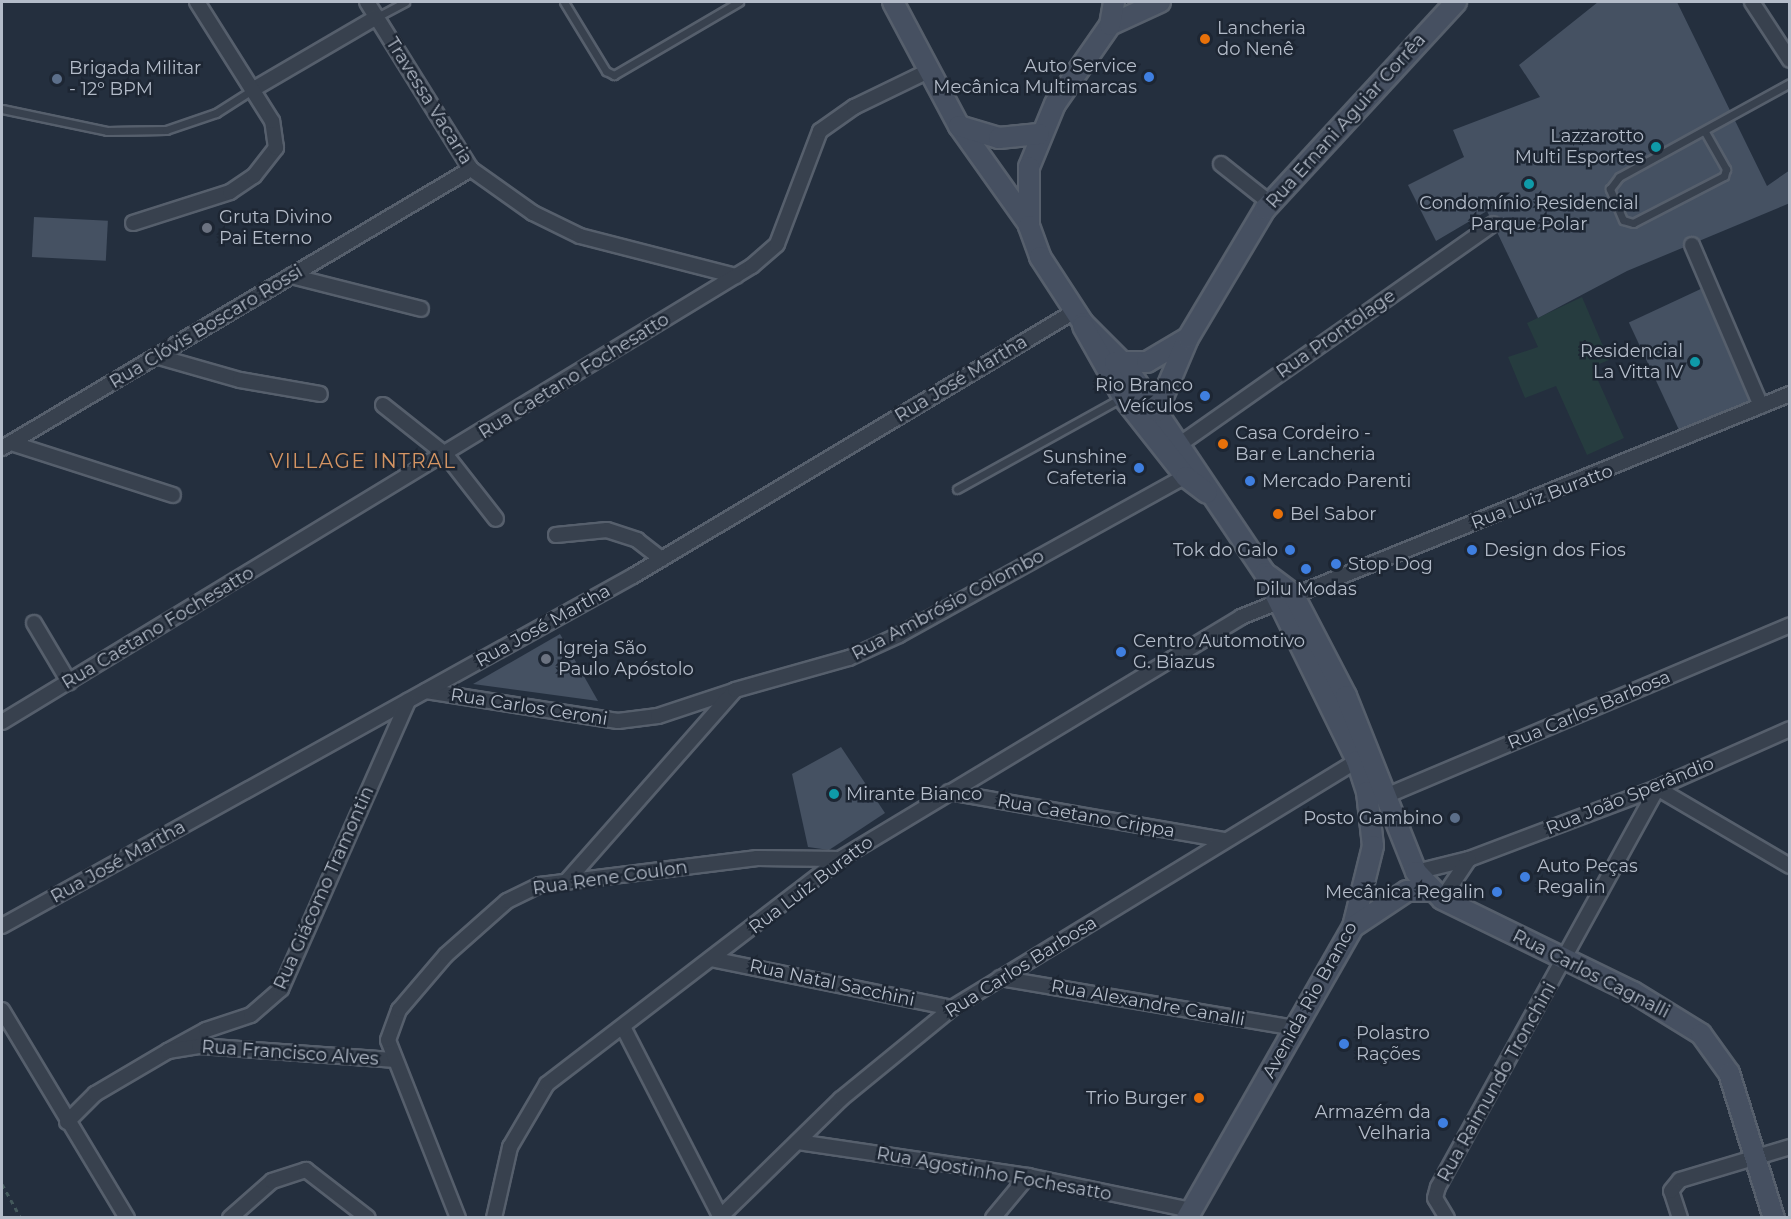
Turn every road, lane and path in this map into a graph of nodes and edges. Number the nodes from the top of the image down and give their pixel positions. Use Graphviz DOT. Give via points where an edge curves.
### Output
graph roads {
  1 [pos="197,2"];
  2 [pos="367,2"];
  3 [pos="405,2"];
  4 [pos="564,2"];
  5 [pos="739,2"];
  6 [pos="893,2"];
  7 [pos="1114,2"];
  8 [pos="1160,2"];
  9 [pos="1456,2"];
  10 [pos="1752,2"];
  11 [pos="377,17"];
  12 [pos="1110,25"];
  13 [pos="1790,60"];
  14 [pos="928,71"];
  15 [pos="1790,83"];
  16 [pos="252,90"];
  17 [pos="2,109"];
  18 [pos="959,126"];
  19 [pos="1705,132"];
  20 [pos="1039,134"];
  21 [pos="1221,164"];
  22 [pos="471,168"];
  23 [pos="1270,203"];
  24 [pos="133,223"];
  25 [pos="1493,224"];
  26 [pos="1029,226"];
  27 [pos="1692,245"];
  28 [pos="291,276"];
  29 [pos="736,276"];
  30 [pos="421,309"];
  31 [pos="1082,325"];
  32 [pos="1188,338"];
  33 [pos="159,357"];
  34 [pos="1125,365"];
  35 [pos="320,394"];
  36 [pos="1790,394"];
  37 [pos="1123,397"];
  38 [pos="383,405"];
  39 [pos="1761,406"];
  40 [pos="1157,411"];
  41 [pos="6,445"];
  42 [pos="1174,449"];
  43 [pos="446,455"];
  44 [pos="1192,473"];
  45 [pos="957,489"];
  46 [pos="173,495"];
  47 [pos="496,519"];
  48 [pos="556,535"];
  49 [pos="661,559"];
  50 [pos="1285,597"];
  51 [pos="34,623"];
  52 [pos="1790,625"];
  53 [pos="69,682"];
  54 [pos="735,690"];
  55 [pos="426,691"];
  56 [pos="408,702"];
  57 [pos="2,722"];
  58 [pos="1790,729"];
  59 [pos="1357,761"];
  60 [pos="1657,788"];
  61 [pos="949,792"];
  62 [pos="1388,795"];
  63 [pos="1224,840"];
  64 [pos="840,859"];
  65 [pos="1469,859"];
  66 [pos="1790,866"];
  67 [pos="1416,872"];
  68 [pos="566,882"];
  69 [pos="1436,895"];
  70 [pos="2,926"];
  71 [pos="1353,927"];
  72 [pos="711,958"];
  73 [pos="1565,959"];
  74 [pos="1000,978"];
  75 [pos="952,1008"];
  76 [pos="2,1010"];
  77 [pos="623,1027"];
  78 [pos="1295,1028"];
  79 [pos="168,1051"];
  80 [pos="392,1060"];
  81 [pos="67,1122"];
  82 [pos="798,1142"];
  83 [pos="1790,1147"];
  84 [pos="1757,1157"];
  85 [pos="1029,1176"];
  86 [pos="2,1184"];
  87 [pos="1189,1214"];
  88 [pos="719,1217"];
  89 [pos="21,1218"];
  90 [pos="127,1218"];
  91 [pos="230,1218"];
  92 [pos="368,1218"];
  93 [pos="458,1218"];
  94 [pos="494,1218"];
  95 [pos="993,1218"];
  96 [pos="1447,1218"];
  97 [pos="1680,1218"];
  98 [pos="1774,1218"];
  1 -- 16 [label="street"];
  2 -- 11 [label="street, Travessa Vacaria"];
  3 -- 11 [label="lane"];
  4 -- 5 [label="lane" via="606,71 614,75"];
  6 -- 14 [label="main road"];
  7 -- 12 [label="main road"];
  8 -- 12 [label="main road"];
  9 -- 23 [label="main road, Rua Ernani Aguiar Corrêa"];
  10 -- 13 [label="street"];
  11 -- 16 [label="street"];
  11 -- 22 [label="street, Travessa Vacaria"];
  12 -- 20 [label="main road, Avenida Rio Branco"];
  14 -- 18 [label="main road"];
  14 -- 29 [label="street, Rua Caetano Fochesatto" via="854,107 820,131 777,244"];
  15 -- 19 [label="lane"];
  16 -- 17 [label="lane" via="216,113 166,130 107,131"];
  16 -- 24 [label="street" via="276,135 269,160 230,192"];
  18 -- 20 [label="main road" via="999,138"];
  18 -- 26 [label="main road"];
  19 -- 19 [label="lane" via="1612,183 1610,189 1623,220 1633,223 1724,176 1725,169"];
  20 -- 26 [label="main road, Avenida Rio Branco" via="1025,195"];
  21 -- 23 [label="street"];
  22 -- 28 [label="street, Rua Clóvis Boscaro Rossi"];
  22 -- 29 [label="street, Travessa Vacaria" via="533,213 580,236"];
  23 -- 32 [label="main road, Rua Ernani Aguiar Corrêa"];
  25 -- 42 [label="street, Rua Prontolage"];
  26 -- 31 [label="main road, Avenida Rio Branco" via="1040,257"];
  27 -- 39 [label="street"];
  28 -- 30 [label="street"];
  28 -- 33 [label="street, Rua Clóvis Boscaro Rossi"];
  29 -- 43 [label="street, Rua Caetano Fochesatto"];
  31 -- 34 [label="main road, Avenida Rio Branco"];
  31 -- 37 [label="main road, Avenida Rio Branco"];
  31 -- 49 [label="street, Rua José Martha"];
  32 -- 34 [label="main road, Rua Ernani Aguiar Corrêa" via="1158,358"];
  32 -- 40 [label="main road, Rua Ernani Aguiar Corrêa"];
  33 -- 35 [label="street" via="240,380"];
  33 -- 41 [label="street, Rua Clóvis Boscaro Rossi"];
  34 -- 40 [label="main road, Avenida Rio Branco"];
  36 -- 39 [label="street, Rua Luiz Buratto"];
  37 -- 42 [label="main road, Avenida Rio Branco"];
  37 -- 45 [label="lane"];
  38 -- 43 [label="street"];
  39 -- 50 [label="street, Rua Luiz Buratto"];
  40 -- 42 [label="main road, Avenida Rio Branco"];
  41 -- 46 [label="street"];
  42 -- 44 [label="main road, Avenida Rio Branco"];
  43 -- 47 [label="street"];
  43 -- 53 [label="street, Rua Caetano Fochesatto"];
  44 -- 50 [label="main road, Avenida Rio Branco"];
  44 -- 54 [label="street, Rua Ambrósio Colombo" via="898,635 849,658"];
  48 -- 49 [label="street" via="607,530 636,540"];
  49 -- 55 [label="street, Rua José Martha"];
  50 -- 59 [label="main road, Avenida Rio Branco"];
  50 -- 61 [label="street, Rua Luiz Buratto"];
  50 -- 62 [label="main road, Avenida Rio Branco" via="1346,696"];
  51 -- 53 [label="street"];
  52 -- 62 [label="street, Rua Carlos Barbosa"];
  53 -- 57 [label="street, Rua Caetano Fochesatto"];
  54 -- 55 [label="street, Rua Carlos Ceroni" via="658,716 618,721"];
  54 -- 68 [label="street"];
  55 -- 56 [label="street, Rua José Martha"];
  56 -- 70 [label="street, Rua José Martha"];
  56 -- 79 [label="street, Rua Giácomo Tramontin" via="281,989 251,1015 206,1030"];
  58 -- 60 [label="street, Rua João Sperândio"];
  59 -- 63 [label="street, Rua Carlos Barbosa"];
  59 -- 71 [label="main road, Avenida Rio Branco" via="1367,792 1373,846"];
  60 -- 65 [label="street, Rua João Sperândio"];
  60 -- 66 [label="street"];
  60 -- 73 [label="street, Rua Raimundo Tronchini"];
  61 -- 63 [label="street, Rua Caetano Crippa"];
  61 -- 64 [label="street, Rua Luiz Buratto"];
  62 -- 67 [label="main road, Avenida Rio Branco"];
  63 -- 74 [label="street, Rua Carlos Barbosa"];
  64 -- 68 [label="street, Rua Rene Coulon" via="757,858"];
  64 -- 72 [label="street, Rua Luiz Buratto"];
  65 -- 67 [label="street, Rua João Sperândio"];
  65 -- 69 [label="street"];
  67 -- 69 [label="main road, Avenida Rio Branco"];
  68 -- 80 [label="street, Rua Rene Coulon" via="522,892 446,955 399,1010 388,1040"];
  69 -- 71 [label="main road" via="1407,891"];
  69 -- 73 [label="main road, Rua Carlos Cagnalli"];
  71 -- 78 [label="main road, Avenida Rio Branco"];
  72 -- 75 [label="street, Rua Natal Sacchini"];
  72 -- 77 [label="street, Rua Luiz Buratto"];
  73 -- 84 [label="main road, Rua Carlos Cagnalli" via="1633,992 1718,1050"];
  73 -- 96 [label="street, Rua Raimundo Tronchini" via="1438,1186 1435,1198"];
  74 -- 75 [label="street, Rua Carlos Barbosa"];
  74 -- 78 [label="street, Rua Alexandre Canalli"];
  75 -- 82 [label="street, Rua Carlos Barbosa" via="876,1067"];
  76 -- 81 [label="street"];
  77 -- 88 [label="street"];
  77 -- 94 [label="street, Rua Luiz Buratto" via="547,1084 510,1147"];
  78 -- 87 [label="main road, Avenida Rio Branco"];
  79 -- 80 [label="street, Rua Francisco Alves" via="199,1046"];
  79 -- 81 [label="street, Rua Francisco Alves" via="95,1094"];
  80 -- 93 [label="street, Rua Rene Coulon"];
  81 -- 90 [label="street"];
  82 -- 85 [label="street, Rua Agostinho Fochesatto"];
  82 -- 88 [label="street, Rua Carlos Barbosa"];
  83 -- 84 [label="street"];
  84 -- 97 [label="street" via="1680,1180 1671,1191"];
  84 -- 98 [label="main road, Rua Carlos Cagnalli"];
  85 -- 87 [label="street, Rua Agostinho Fochesatto"];
  85 -- 95 [label="street"];
  86 -- 89 [label="path"];
  91 -- 92 [label="street" via="272,1181 306,1170"];
}
